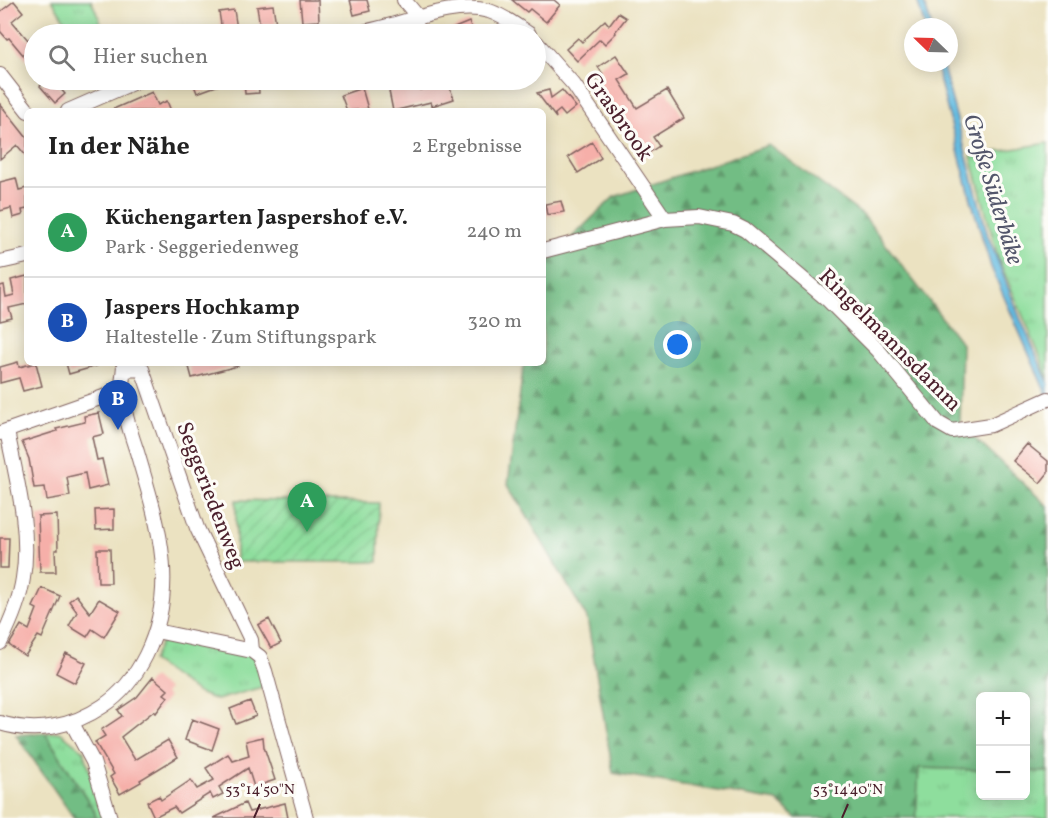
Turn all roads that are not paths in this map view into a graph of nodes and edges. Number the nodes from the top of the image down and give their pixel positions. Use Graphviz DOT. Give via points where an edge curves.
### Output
graph roads {
  1 [pos="404,0"];
  2 [pos="419,18"];
  3 [pos="399,24"];
  4 [pos="514,24"];
  5 [pos="546,53"];
  6 [pos="0,75"];
  7 [pos="116,90"];
  8 [pos="26,108"];
  9 [pos="75,108"];
  10 [pos="665,219"];
  11 [pos="546,250"];
  12 [pos="24,257"];
  13 [pos="0,262"];
  14 [pos="124,366"];
  15 [pos="122,394"];
  16 [pos="1048,399"];
  17 [pos="4,432"];
  18 [pos="156,631"];
  19 [pos="0,643"];
  20 [pos="252,651"];
  21 [pos="0,723"];
  22 [pos="72,723"];
  23 [pos="110,818"];
  24 [pos="306,818"];
  1 -- 2 [label="street"];
  2 -- 3 [label="street"];
  2 -- 4 [label="street" via="446,11 482,10"];
  5 -- 10 [label="street, Grasbrook" via="574,85"];
  6 -- 8 [label="street"];
  7 -- 9 [label="street"];
  10 -- 11 [label="street, Ringelmannsdamm"];
  10 -- 16 [label="street, Ringelmannsdamm" via="699,216 745,230 829,301 878,350 938,423 952,431 991,425"];
  12 -- 13 [label="street"];
  14 -- 15 [label="street"];
  14 -- 20 [label="street, Seggeriedenweg" via="142,369 197,528 251,640"];
  15 -- 17 [label="street" via="106,396"];
  15 -- 18 [label="street" via="164,558"];
  17 -- 19 [label="street" via="22,509 25,558 21,589"];
  18 -- 20 [label="street"];
  18 -- 22 [label="street" via="136,674 115,699"];
  20 -- 24 [label="street, Seggeriedenweg" via="260,657 265,671"];
  21 -- 22 [label="street" via="17,728"];
  22 -- 23 [label="street" via="93,762"];
}
